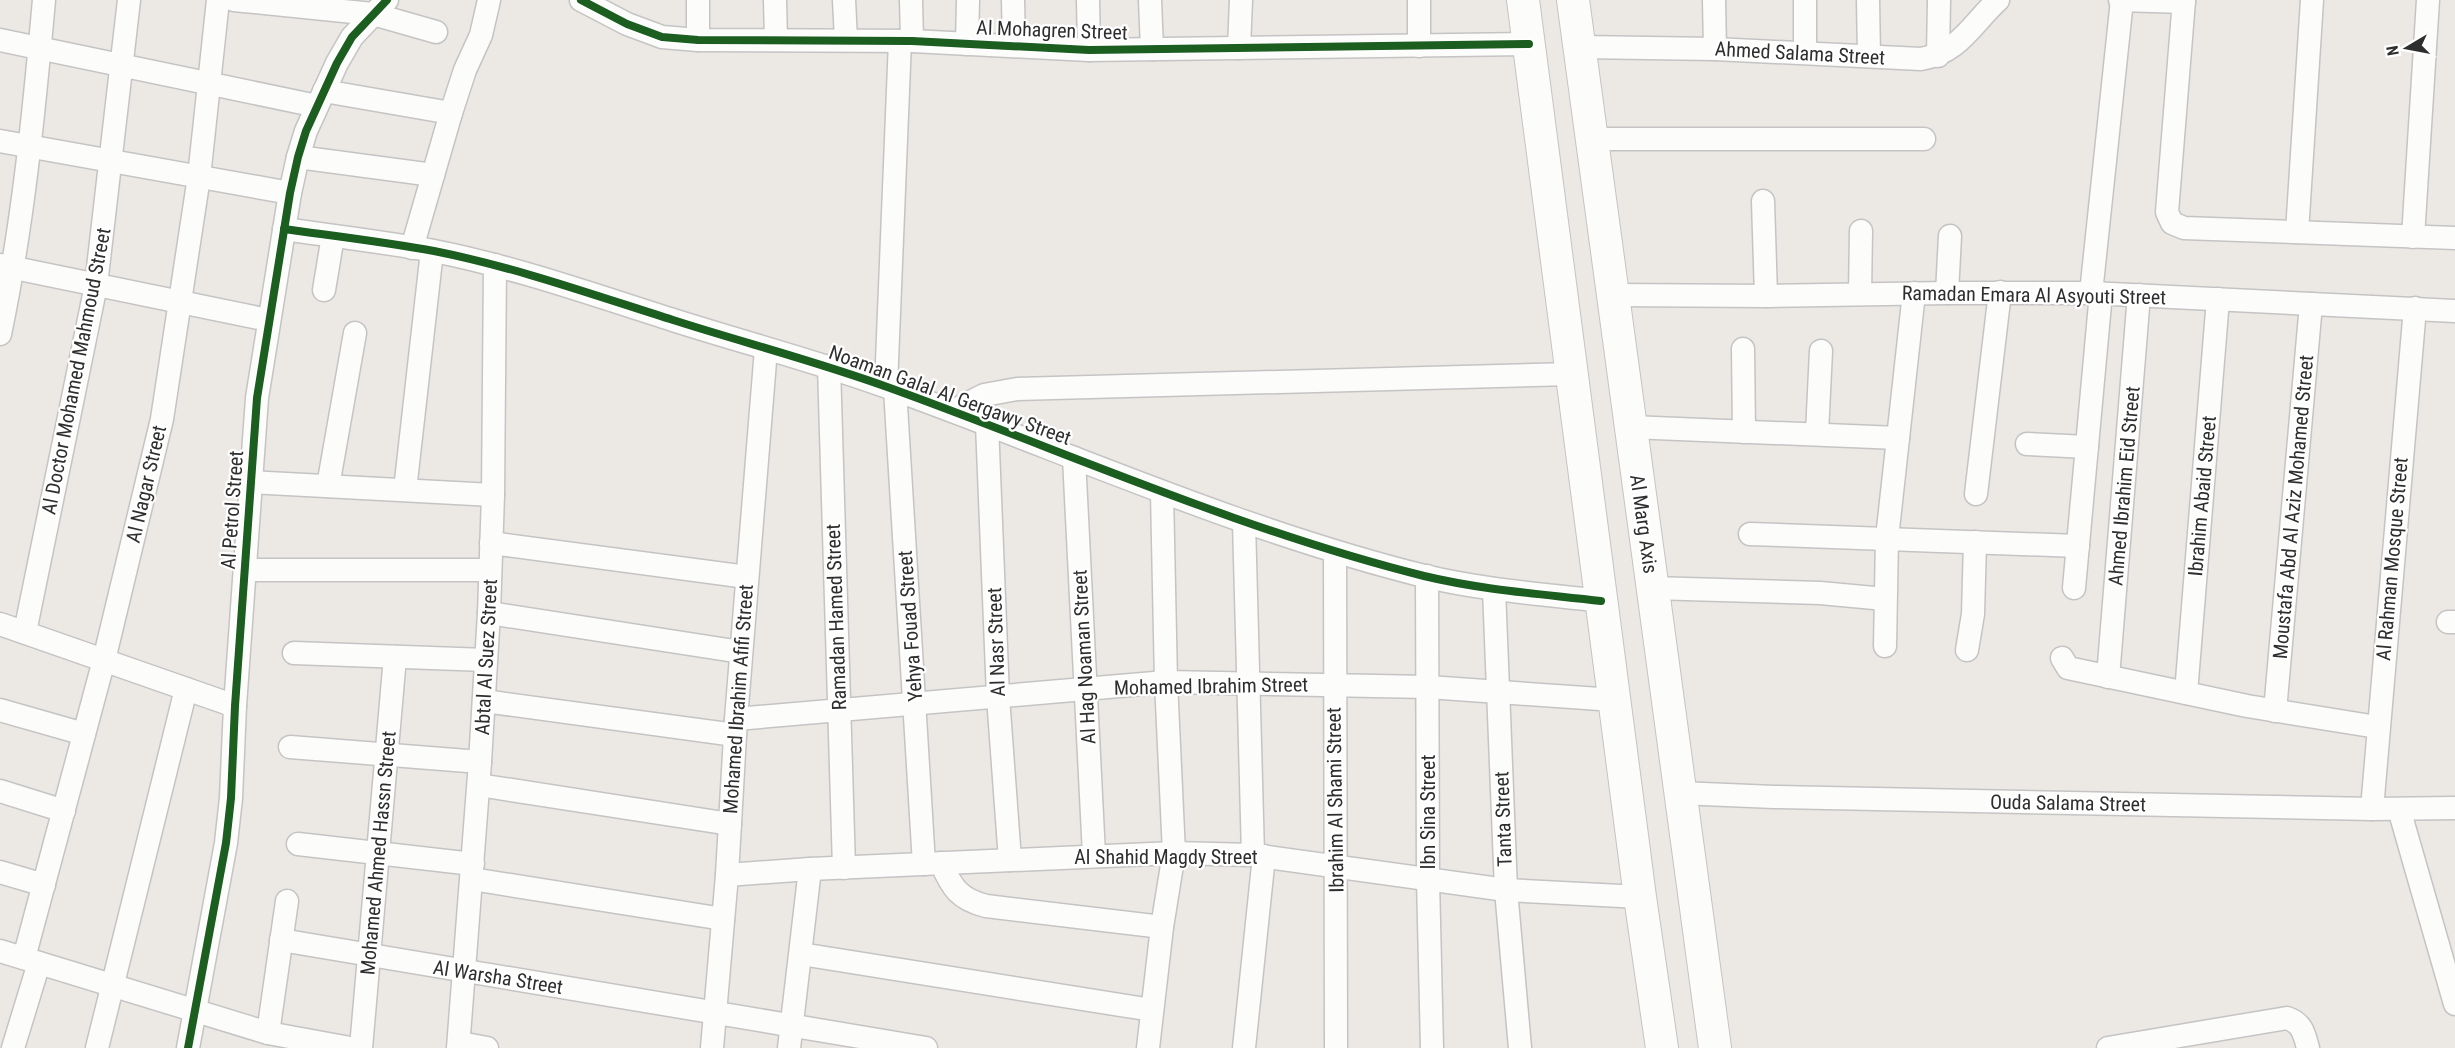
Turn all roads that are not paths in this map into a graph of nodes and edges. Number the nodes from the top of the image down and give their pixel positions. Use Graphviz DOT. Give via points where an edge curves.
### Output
graph roads {
  1 [pos="44,0"];
  2 [pos="129,0"];
  3 [pos="218,0"];
  4 [pos="234,0"];
  5 [pos="489,0"];
  6 [pos="581,0"];
  7 [pos="698,0"];
  8 [pos="775,0"];
  9 [pos="844,0"];
  10 [pos="911,0"];
  11 [pos="968,0"];
  12 [pos="1013,0"];
  13 [pos="1088,0"];
  14 [pos="1150,0"];
  15 [pos="1241,0"];
  16 [pos="1419,0"];
  17 [pos="1523,0"];
  18 [pos="1573,0"];
  19 [pos="1714,0"];
  20 [pos="1805,0"];
  21 [pos="1868,0"];
  22 [pos="1940,0"];
  23 [pos="1998,0"];
  24 [pos="2121,0"];
  25 [pos="2312,0"];
  26 [pos="2428,0"];
  27 [pos="2184,1"];
  28 [pos="380,7"];
  29 [pos="436,32"];
  30 [pos="0,40"];
  31 [pos="698,40"];
  32 [pos="776,40"];
  33 [pos="846,40"];
  34 [pos="906,41"];
  35 [pos="967,44"];
  36 [pos="1529,44"];
  37 [pos="1014,46"];
  38 [pos="1419,46"];
  39 [pos="1580,47"];
  40 [pos="40,48"];
  41 [pos="1239,48"];
  42 [pos="1152,49"];
  43 [pos="1715,49"];
  44 [pos="1089,50"];
  45 [pos="1805,52"];
  46 [pos="1869,56"];
  47 [pos="1938,56"];
  48 [pos="123,65"];
  49 [pos="209,83"];
  50 [pos="321,98"];
  51 [pos="451,113"];
  52 [pos="1924,139"];
  53 [pos="1592,140"];
  54 [pos="0,141"];
  55 [pos="30,146"];
  56 [pos="298,157"];
  57 [pos="112,161"];
  58 [pos="433,175"];
  59 [pos="199,177"];
  60 [pos="290,193"];
  61 [pos="1763,201"];
  62 [pos="284,229"];
  63 [pos="1860,231"];
  64 [pos="2297,232"];
  65 [pos="333,236"];
  66 [pos="1950,236"];
  67 [pos="2413,237"];
  68 [pos="2455,238"];
  69 [pos="422,249"];
  70 [pos="495,265"];
  71 [pos="7,267"];
  72 [pos="96,285"];
  73 [pos="324,290"];
  74 [pos="1947,292"];
  75 [pos="2000,292"];
  76 [pos="1914,293"];
  77 [pos="2096,293"];
  78 [pos="1860,294"];
  79 [pos="1613,295"];
  80 [pos="2139,295"];
  81 [pos="1766,296"];
  82 [pos="2218,299"];
  83 [pos="180,302"];
  84 [pos="2311,304"];
  85 [pos="2415,308"];
  86 [pos="2455,311"];
  87 [pos="268,320"];
  88 [pos="355,333"];
  89 [pos="0,334"];
  90 [pos="766,349"];
  91 [pos="1743,349"];
  92 [pos="1821,351"];
  93 [pos="829,366"];
  94 [pos="1572,374"];
  95 [pos="890,388"];
  96 [pos="953,411"];
  97 [pos="987,424"];
  98 [pos="1631,427"];
  99 [pos="1744,432"];
  100 [pos="1817,433"];
  101 [pos="1898,438"];
  102 [pos="2027,444"];
  103 [pos="2087,447"];
  104 [pos="1074,458"];
  105 [pos="250,482"];
  106 [pos="328,486"];
  107 [pos="405,490"];
  108 [pos="1162,492"];
  109 [pos="1976,494"];
  110 [pos="493,495"];
  111 [pos="1244,522"];
  112 [pos="1750,534"];
  113 [pos="1887,538"];
  114 [pos="1975,542"];
  115 [pos="491,543"];
  116 [pos="2078,546"];
  117 [pos="1335,552"];
  118 [pos="245,570"];
  119 [pos="490,570"];
  120 [pos="1427,576"];
  121 [pos="747,577"];
  122 [pos="1652,588"];
  123 [pos="2074,588"];
  124 [pos="1494,589"];
  125 [pos="1885,598"];
  126 [pos="1601,601"];
  127 [pos="489,613"];
  128 [pos="0,624"];
  129 [pos="25,632"];
  130 [pos="1885,646"];
  131 [pos="1967,650"];
  132 [pos="741,652"];
  133 [pos="294,653"];
  134 [pos="395,657"];
  135 [pos="2062,658"];
  136 [pos="104,660"];
  137 [pos="486,660"];
  138 [pos="2108,677"];
  139 [pos="1166,682"];
  140 [pos="1334,683"];
  141 [pos="1250,684"];
  142 [pos="1428,687"];
  143 [pos="186,689"];
  144 [pos="1085,689"];
  145 [pos="1497,692"];
  146 [pos="2186,693"];
  147 [pos="998,697"];
  148 [pos="1614,700"];
  149 [pos="484,701"];
  150 [pos="915,704"];
  151 [pos="235,706"];
  152 [pos="0,710"];
  153 [pos="839,710"];
  154 [pos="2276,711"];
  155 [pos="736,727"];
  156 [pos="2377,727"];
  157 [pos="84,734"];
  158 [pos="290,747"];
  159 [pos="387,755"];
  160 [pos="480,762"];
  161 [pos="479,785"];
  162 [pos="0,791"];
  163 [pos="1680,793"];
  164 [pos="2455,808"];
  165 [pos="2372,809"];
  166 [pos="2399,809"];
  167 [pos="64,811"];
  168 [pos="730,824"];
  169 [pos="298,844"];
  170 [pos="378,853"];
  171 [pos="1174,853"];
  172 [pos="1094,855"];
  173 [pos="1259,856"];
  174 [pos="1010,860"];
  175 [pos="933,863"];
  176 [pos="1337,867"];
  177 [pos="844,868"];
  178 [pos="810,869"];
  179 [pos="0,872"];
  180 [pos="472,872"];
  181 [pos="727,875"];
  182 [pos="1428,880"];
  183 [pos="44,885"];
  184 [pos="1506,890"];
  185 [pos="1640,897"];
  186 [pos="287,901"];
  187 [pos="723,920"];
  188 [pos="1162,927"];
  189 [pos="282,940"];
  190 [pos="0,951"];
  191 [pos="801,954"];
  192 [pos="369,955"];
  193 [pos="32,961"];
  194 [pos="464,971"];
  195 [pos="113,986"];
  196 [pos="2455,1004"];
  197 [pos="1152,1010"];
  198 [pos="194,1011"];
  199 [pos="715,1013"];
  200 [pos="791,1026"];
  201 [pos="277,1039"];
  202 [pos="2185,1042"];
  203 [pos="459,1046"];
  204 [pos="336,1047"];
  205 [pos="13,1048"];
  206 [pos="97,1048"];
  207 [pos="188,1048"];
  208 [pos="361,1048"];
  209 [pos="487,1048"];
  210 [pos="712,1048"];
  211 [pos="789,1048"];
  212 [pos="926,1048"];
  213 [pos="1148,1048"];
  214 [pos="1244,1048"];
  215 [pos="1336,1048"];
  216 [pos="1432,1048"];
  217 [pos="1521,1048"];
  218 [pos="1662,1048"];
  219 [pos="1715,1048"];
  220 [pos="2114,1048"];
  221 [pos="2308,1048"];
  1 -- 40 [label="street"];
  2 -- 48 [label="street, Al Doctor Mohamed Mahmoud Street"];
  3 -- 49 [label="street, Al Nagar Street"];
  4 -- 28 [label="street"];
  5 -- 51 [label="street" via="481,35"];
  6 -- 31 [label="street, Al Mohagren Street" via="662,37"];
  7 -- 31 [label="street"];
  8 -- 32 [label="street"];
  9 -- 33 [label="street"];
  10 -- 34 [label="street, Yehya Fouad Street"];
  11 -- 35 [label="street"];
  12 -- 37 [label="street"];
  13 -- 44 [label="street"];
  14 -- 42 [label="street"];
  15 -- 41 [label="street"];
  16 -- 38 [label="street"];
  17 -- 36 [label="main road"];
  18 -- 39 [label="main road, Al Marg Axis"];
  19 -- 43 [label="street"];
  20 -- 45 [label="street"];
  21 -- 46 [label="street"];
  22 -- 47 [label="street"];
  23 -- 47 [label="street" via="1956,45"];
  24 -- 27 [label="street"];
  24 -- 77 [label="street"];
  25 -- 64 [label="street"];
  26 -- 67 [label="street"];
  27 -- 64 [label="street" via="2169,218 2184,228"];
  28 -- 29 [label="street"];
  28 -- 50 [label="street, Al Petrol Street" via="352,37"];
  30 -- 40 [label="street"];
  31 -- 32 [label="street, Al Mohagren Street"];
  32 -- 33 [label="street, Al Mohagren Street"];
  33 -- 34 [label="street, Al Mohagren Street"];
  34 -- 35 [label="street, Al Mohagren Street"];
  34 -- 95 [label="street, Yehya Fouad Street"];
  35 -- 37 [label="street, Al Mohagren Street"];
  36 -- 38 [label="street, Al Mohagren Street"];
  36 -- 94 [label="main road"];
  37 -- 44 [label="street, Al Mohagren Street"];
  38 -- 41 [label="street, Al Mohagren Street"];
  39 -- 43 [label="street, Ahmed Salama Street"];
  39 -- 53 [label="main road, Al Marg Axis"];
  40 -- 48 [label="street"];
  40 -- 55 [label="street"];
  41 -- 42 [label="street, Al Mohagren Street"];
  42 -- 44 [label="street, Al Mohagren Street"];
  43 -- 45 [label="street, Ahmed Salama Street"];
  45 -- 46 [label="street, Ahmed Salama Street"];
  46 -- 47 [label="street, Ahmed Salama Street"];
  48 -- 49 [label="street"];
  48 -- 57 [label="street, Al Doctor Mohamed Mahmoud Street"];
  49 -- 50 [label="street"];
  49 -- 59 [label="street, Al Nagar Street"];
  50 -- 51 [label="street"];
  50 -- 56 [label="street, Al Petrol Street"];
  51 -- 58 [label="street"];
  52 -- 53 [label="street"];
  53 -- 79 [label="main road, Al Marg Axis"];
  54 -- 55 [label="street"];
  55 -- 57 [label="street"];
  55 -- 71 [label="street"];
  56 -- 58 [label="street"];
  56 -- 60 [label="street, Al Petrol Street"];
  57 -- 59 [label="street"];
  57 -- 72 [label="street, Al Doctor Mohamed Mahmoud Street"];
  58 -- 69 [label="street"];
  59 -- 60 [label="street"];
  59 -- 83 [label="street, Al Nagar Street"];
  60 -- 62 [label="street, Al Petrol Street"];
  61 -- 81 [label="street"];
  62 -- 65 [label="street, Noaman Galal Al Gergawy Street"];
  62 -- 87 [label="street, Al Petrol Street"];
  63 -- 78 [label="street"];
  64 -- 67 [label="street"];
  65 -- 69 [label="street, Noaman Galal Al Gergawy Street"];
  65 -- 73 [label="street"];
  66 -- 74 [label="street"];
  67 -- 68 [label="street"];
  69 -- 70 [label="street, Noaman Galal Al Gergawy Street"];
  69 -- 107 [label="street"];
  70 -- 90 [label="street, Noaman Galal Al Gergawy Street"];
  70 -- 110 [label="street, Abtal Al Suez Street"];
  71 -- 72 [label="street"];
  71 -- 89 [label="street"];
  72 -- 83 [label="street"];
  72 -- 129 [label="street, Al Doctor Mohamed Mahmoud Street"];
  74 -- 75 [label="street, Ramadan Emara Al Asyouti Street"];
  74 -- 76 [label="street, Ramadan Emara Al Asyouti Street"];
  75 -- 77 [label="street, Ramadan Emara Al Asyouti Street"];
  75 -- 109 [label="street"];
  76 -- 78 [label="street, Ramadan Emara Al Asyouti Street"];
  76 -- 101 [label="street"];
  77 -- 80 [label="street, Ramadan Emara Al Asyouti Street"];
  77 -- 103 [label="street"];
  78 -- 81 [label="street, Ramadan Emara Al Asyouti Street"];
  79 -- 81 [label="street, Ramadan Emara Al Asyouti Street"];
  79 -- 98 [label="main road, Al Marg Axis"];
  80 -- 82 [label="street, Ramadan Emara Al Asyouti Street"];
  80 -- 138 [label="street, Ahmed Ibrahim Eid Street"];
  82 -- 84 [label="street, Ramadan Emara Al Asyouti Street"];
  82 -- 146 [label="street, Ibrahim Abaid Street"];
  83 -- 87 [label="street"];
  83 -- 136 [label="street, Al Nagar Street" via="162,420"];
  84 -- 85 [label="street, Ramadan Emara Al Asyouti Street"];
  84 -- 154 [label="street, Moustafa Abd Al Aziz Mohamed Street"];
  85 -- 86 [label="street, Ramadan Emara Al Asyouti Street"];
  85 -- 156 [label="street, Al Rahman Mosque Street"];
  87 -- 105 [label="street, Al Petrol Street"];
  88 -- 106 [label="street"];
  90 -- 93 [label="street, Noaman Galal Al Gergawy Street"];
  90 -- 121 [label="street, Mohamed Ibrahim Afifi Street"];
  91 -- 99 [label="street"];
  92 -- 100 [label="street"];
  93 -- 95 [label="street, Noaman Galal Al Gergawy Street"];
  93 -- 153 [label="street, Ramadan Hamed Street"];
  94 -- 96 [label="street, Noaman Galal Al Gergawy Street" via="1017,388 984,395"];
  94 -- 126 [label="main road"];
  95 -- 96 [label="street, Noaman Galal Al Gergawy Street"];
  95 -- 150 [label="street, Yehya Fouad Street"];
  96 -- 97 [label="street, Noaman Galal Al Gergawy Street"];
  97 -- 104 [label="street, Noaman Galal Al Gergawy Street"];
  97 -- 147 [label="street, Al Nasr Street"];
  98 -- 99 [label="street"];
  98 -- 122 [label="main road, Al Marg Axis"];
  99 -- 100 [label="street"];
  100 -- 101 [label="street"];
  101 -- 113 [label="street"];
  102 -- 103 [label="street"];
  103 -- 116 [label="street"];
  104 -- 108 [label="street, Noaman Galal Al Gergawy Street"];
  104 -- 144 [label="street, Al Hag Noaman Street"];
  105 -- 106 [label="street"];
  105 -- 118 [label="street, Al Petrol Street"];
  106 -- 107 [label="street"];
  107 -- 110 [label="street"];
  108 -- 111 [label="street, Noaman Galal Al Gergawy Street"];
  108 -- 139 [label="street"];
  110 -- 115 [label="street, Abtal Al Suez Street"];
  111 -- 117 [label="street, Noaman Galal Al Gergawy Street"];
  111 -- 141 [label="street"];
  112 -- 113 [label="street"];
  113 -- 114 [label="street"];
  113 -- 125 [label="street"];
  114 -- 116 [label="street"];
  114 -- 131 [label="street" via="1973,614"];
  115 -- 119 [label="street, Abtal Al Suez Street"];
  115 -- 121 [label="street"];
  116 -- 123 [label="street"];
  117 -- 120 [label="street, Noaman Galal Al Gergawy Street"];
  117 -- 140 [label="street, Ibrahim Al Shami Street"];
  118 -- 119 [label="street"];
  118 -- 151 [label="street, Al Petrol Street"];
  119 -- 127 [label="street, Abtal Al Suez Street"];
  120 -- 124 [label="street, Noaman Galal Al Gergawy Street"];
  120 -- 142 [label="street, Ibn Sina Street"];
  121 -- 132 [label="street, Mohamed Ibrahim Afifi Street"];
  122 -- 125 [label="street"];
  122 -- 163 [label="main road, Al Marg Axis"];
  124 -- 126 [label="street, Noaman Galal Al Gergawy Street"];
  124 -- 145 [label="street, Tanta Street"];
  125 -- 130 [label="street"];
  126 -- 148 [label="main road"];
  127 -- 132 [label="street"];
  127 -- 137 [label="street, Abtal Al Suez Street"];
  128 -- 129 [label="street"];
  129 -- 136 [label="street"];
  132 -- 155 [label="street, Mohamed Ibrahim Afifi Street"];
  133 -- 134 [label="street"];
  134 -- 137 [label="street"];
  134 -- 159 [label="street, Mohamed Ahmed Hassn Street"];
  135 -- 138 [label="street" via="2068,668"];
  136 -- 143 [label="street"];
  136 -- 157 [label="street, Al Nagar Street"];
  137 -- 149 [label="street, Abtal Al Suez Street"];
  138 -- 146 [label="street"];
  139 -- 141 [label="street, Mohamed Ibrahim Street"];
  139 -- 144 [label="street, Mohamed Ibrahim Street"];
  139 -- 171 [label="street"];
  140 -- 141 [label="street, Mohamed Ibrahim Street"];
  140 -- 142 [label="street, Mohamed Ibrahim Street"];
  140 -- 176 [label="street, Ibrahim Al Shami Street"];
  141 -- 173 [label="street"];
  142 -- 145 [label="street, Mohamed Ibrahim Street"];
  142 -- 182 [label="street, Ibn Sina Street"];
  143 -- 151 [label="street"];
  143 -- 195 [label="street"];
  144 -- 147 [label="street, Mohamed Ibrahim Street"];
  144 -- 172 [label="street, Al Hag Noaman Street"];
  145 -- 148 [label="street, Mohamed Ibrahim Street"];
  145 -- 184 [label="street, Tanta Street"];
  146 -- 154 [label="street"];
  147 -- 150 [label="street, Mohamed Ibrahim Street"];
  147 -- 174 [label="street, Al Nasr Street"];
  148 -- 185 [label="main road"];
  149 -- 155 [label="street, Mohamed Ibrahim Street"];
  149 -- 160 [label="street, Abtal Al Suez Street"];
  150 -- 153 [label="street, Mohamed Ibrahim Street"];
  150 -- 175 [label="street, Yehya Fouad Street"];
  151 -- 198 [label="street, Al Petrol Street" via="226,843"];
  152 -- 157 [label="street"];
  153 -- 155 [label="street, Mohamed Ibrahim Street"];
  153 -- 177 [label="street, Ramadan Hamed Street"];
  154 -- 156 [label="street"];
  155 -- 168 [label="street, Mohamed Ibrahim Afifi Street"];
  156 -- 165 [label="street, Al Rahman Mosque Street"];
  157 -- 167 [label="street, Al Nagar Street"];
  158 -- 159 [label="street"];
  159 -- 160 [label="street"];
  159 -- 170 [label="street, Mohamed Ahmed Hassn Street"];
  160 -- 161 [label="street, Abtal Al Suez Street"];
  161 -- 168 [label="street"];
  161 -- 180 [label="street, Abtal Al Suez Street"];
  162 -- 167 [label="street"];
  163 -- 165 [label="street, Ouda Salama Street"];
  163 -- 219 [label="main road, Al Marg Axis"];
  164 -- 166 [label="street, Ouda Salama Street"];
  165 -- 166 [label="street, Ouda Salama Street"];
  166 -- 196 [label="street"];
  167 -- 183 [label="street, Al Nagar Street"];
  168 -- 181 [label="street, Mohamed Ibrahim Afifi Street"];
  169 -- 170 [label="street"];
  170 -- 180 [label="street"];
  170 -- 192 [label="street, Mohamed Ahmed Hassn Street"];
  171 -- 172 [label="street, Al Shahid Magdy Street"];
  171 -- 173 [label="street, Al Shahid Magdy Street"];
  171 -- 188 [label="street"];
  172 -- 174 [label="street, Al Shahid Magdy Street"];
  173 -- 176 [label="street, Al Shahid Magdy Street"];
  173 -- 214 [label="street"];
  174 -- 175 [label="street, Al Shahid Magdy Street"];
  175 -- 177 [label="street, Al Shahid Magdy Street"];
  175 -- 188 [label="street" via="959,894 986,906"];
  176 -- 182 [label="street, Al Shahid Magdy Street"];
  176 -- 215 [label="street, Ibrahim Al Shami Street"];
  177 -- 178 [label="street, Al Shahid Magdy Street"];
  178 -- 181 [label="street, Al Shahid Magdy Street"];
  178 -- 191 [label="street"];
  179 -- 183 [label="street"];
  180 -- 187 [label="street"];
  180 -- 194 [label="street, Abtal Al Suez Street"];
  181 -- 187 [label="street, Mohamed Ibrahim Afifi Street"];
  182 -- 184 [label="street, Al Shahid Magdy Street"];
  182 -- 216 [label="street, Ibn Sina Street"];
  183 -- 193 [label="street, Al Nagar Street"];
  184 -- 185 [label="street, Al Shahid Magdy Street"];
  184 -- 217 [label="street, Tanta Street"];
  185 -- 218 [label="main road"];
  186 -- 189 [label="street"];
  187 -- 199 [label="street, Mohamed Ibrahim Afifi Street"];
  188 -- 197 [label="street"];
  189 -- 192 [label="street, Al Warsha Street"];
  189 -- 201 [label="street"];
  190 -- 193 [label="street"];
  191 -- 197 [label="street"];
  191 -- 200 [label="street"];
  192 -- 194 [label="street, Al Warsha Street"];
  192 -- 208 [label="street, Mohamed Ahmed Hassn Street"];
  193 -- 195 [label="street"];
  193 -- 205 [label="street, Al Nagar Street"];
  194 -- 199 [label="street, Al Warsha Street"];
  194 -- 203 [label="street, Abtal Al Suez Street"];
  195 -- 198 [label="street"];
  195 -- 206 [label="street"];
  197 -- 213 [label="street"];
  198 -- 201 [label="street"];
  198 -- 207 [label="street, Al Petrol Street"];
  199 -- 200 [label="street, Al Warsha Street"];
  199 -- 210 [label="street, Mohamed Ibrahim Afifi Street"];
  200 -- 211 [label="street"];
  200 -- 212 [label="street, Al Warsha Street"];
  201 -- 204 [label="street"];
  202 -- 220 [label="street"];
  202 -- 221 [label="street" via="2287,1018 2297,1021"];
  203 -- 209 [label="street"];
}
